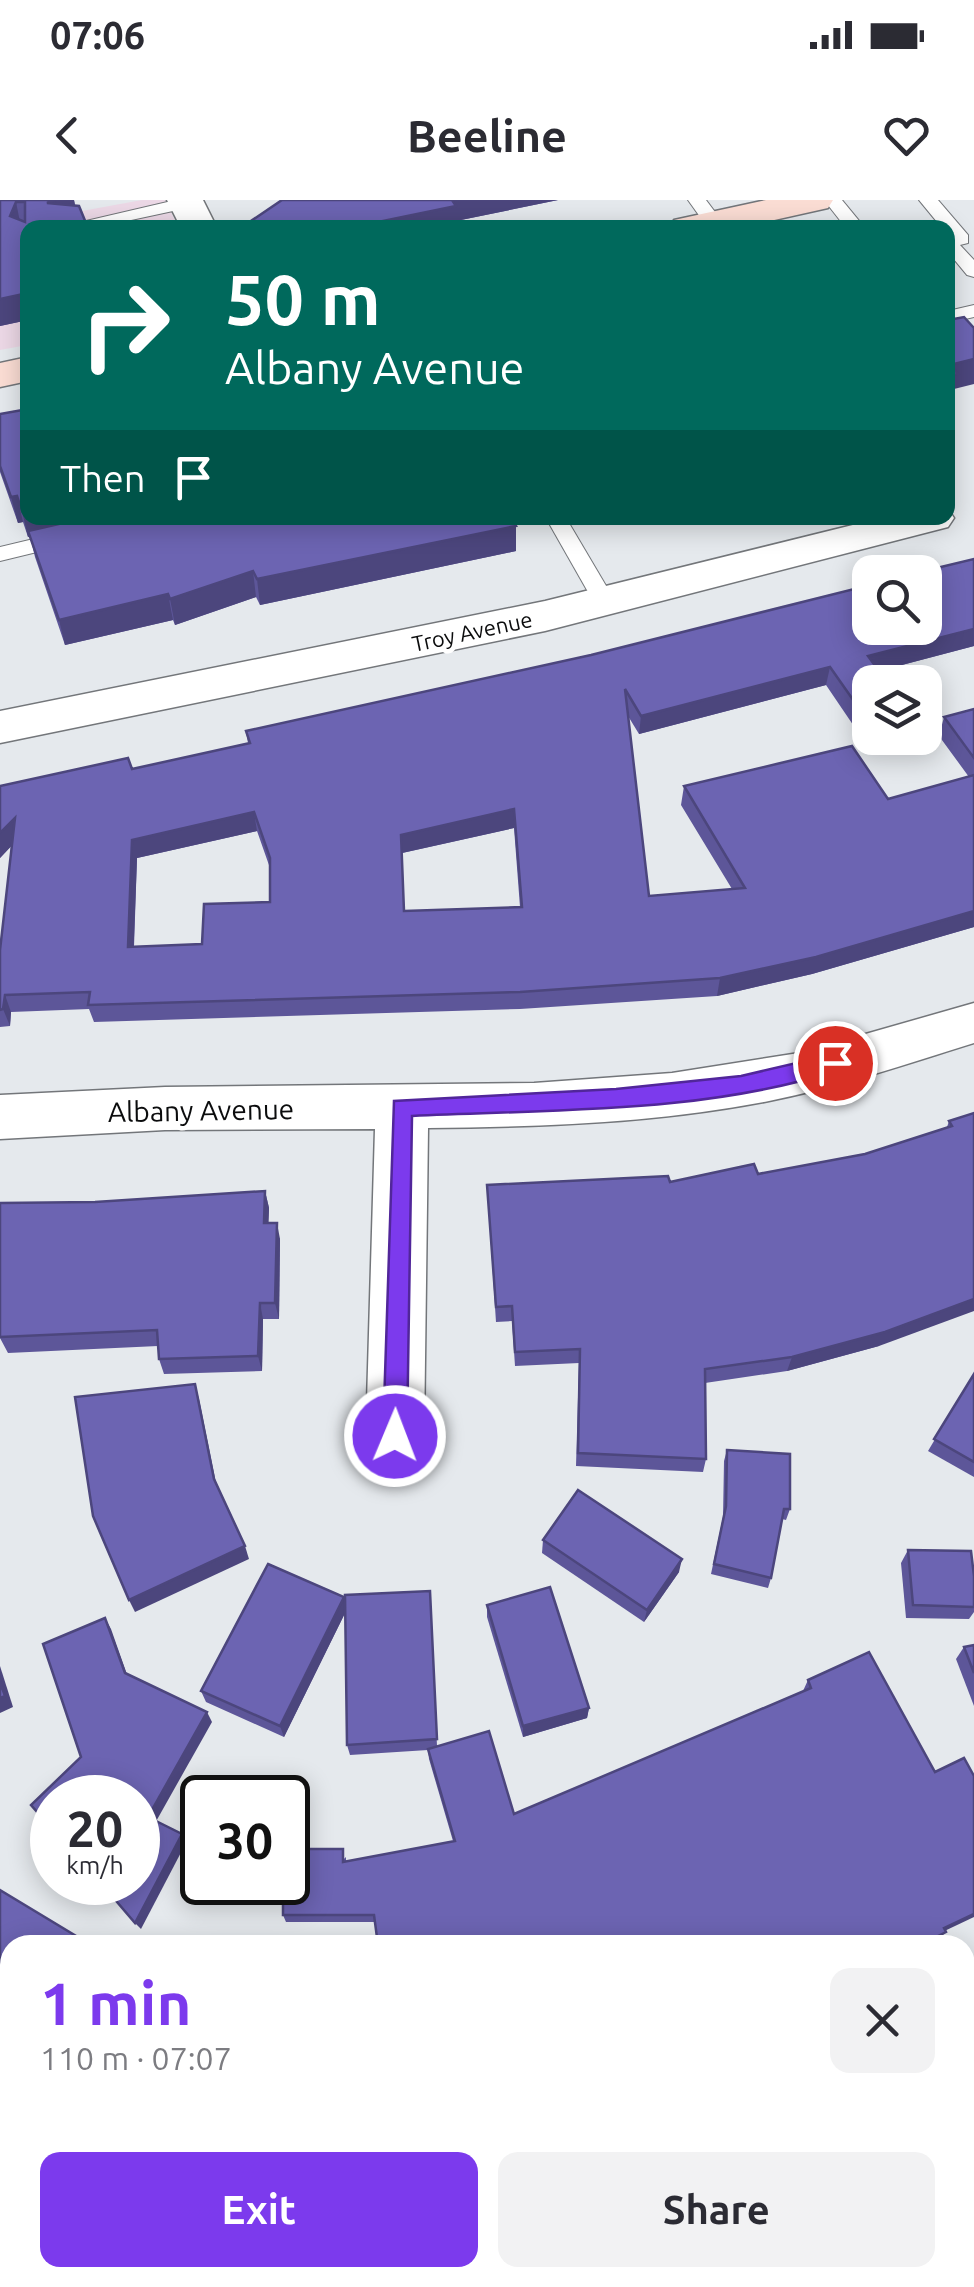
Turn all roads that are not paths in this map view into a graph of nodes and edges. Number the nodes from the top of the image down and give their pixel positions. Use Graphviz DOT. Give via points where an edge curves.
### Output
graph roads {
  1 [pos="814,200"];
  2 [pos="833,200"];
  3 [pos="928,200"];
  4 [pos="190,210"];
  5 [pos="704,219"];
  6 [pos="126,220"];
  7 [pos="849,220"];
  8 [pos="946,220"];
  9 [pos="955,250"];
  10 [pos="974,271"];
  11 [pos="560,525"];
  12 [pos="905,525"];
  13 [pos="97,531"];
  14 [pos="0,554"];
  15 [pos="604,601"];
  16 [pos="2,720"];
  17 [pos="974,1023"];
  18 [pos="402,1108"];
  19 [pos="0,1117"];
  20 [pos="395,1436"];
  1 -- 5 [label="main road"];
  2 -- 7 [label="lane"];
  3 -- 8 [label="lane"];
  4 -- 6 [label="lane"];
  9 -- 10 [label="lane"];
  11 -- 15 [label="lane"];
  12 -- 15 [label="street, Troy Avenue"];
  13 -- 14 [label="lane"];
  15 -- 16 [label="street, Troy Avenue" via="244,680"];
  17 -- 18 [label="street, Albany Avenue" via="741,1085"];
  18 -- 19 [label="street, Albany Avenue"];
  18 -- 20 [label="street"];
}
